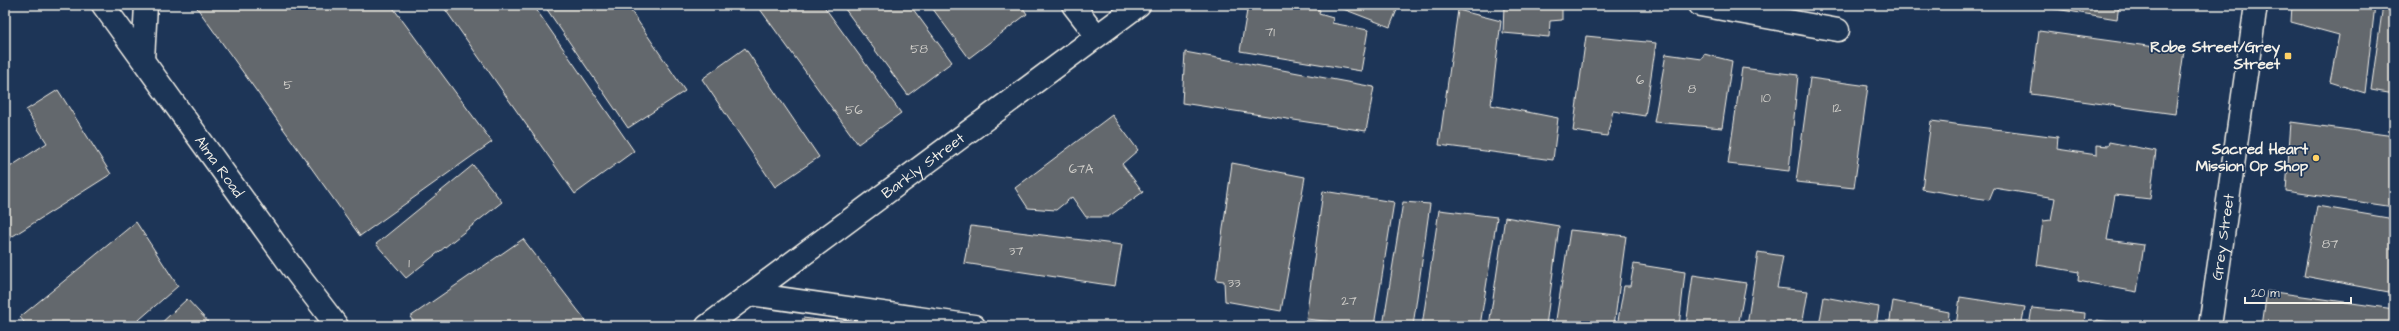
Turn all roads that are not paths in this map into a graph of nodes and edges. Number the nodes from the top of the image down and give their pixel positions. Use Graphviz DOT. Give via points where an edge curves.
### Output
graph roads {
  1 [pos="103,5"];
  2 [pos="146,5"];
  3 [pos="1073,5"];
  4 [pos="1138,5"];
  5 [pos="1700,5"];
  6 [pos="2256,5"];
  7 [pos="1838,30"];
  8 [pos="1097,36"];
  9 [pos="143,60"];
  10 [pos="750,294"];
  11 [pos="337,326"];
  12 [pos="707,326"];
  13 [pos="974,326"];
  14 [pos="2210,326"];
  1 -- 9 [label="street, Alma Road"];
  2 -- 9 [label="street"];
  3 -- 8 [label="street"];
  4 -- 8 [label="street, Barkly Street"];
  5 -- 7 [label="street"];
  6 -- 14 [label="street, Grey Street"];
  8 -- 10 [label="street, Barkly Street"];
  9 -- 11 [label="street, Alma Road"];
  10 -- 12 [label="street, Barkly Street"];
  10 -- 13 [label="street"];
}
